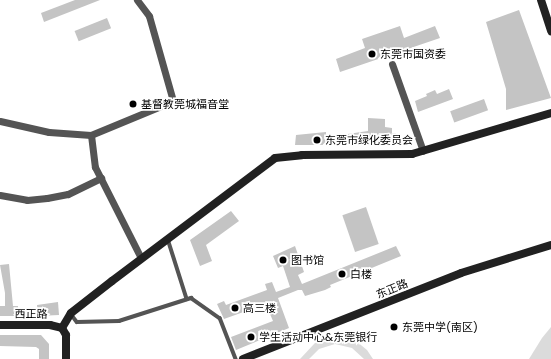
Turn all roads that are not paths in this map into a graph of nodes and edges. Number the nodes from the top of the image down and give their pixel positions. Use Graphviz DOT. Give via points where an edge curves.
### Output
graph roads {
  1 [pos="137,0"];
  2 [pos="541,0"];
  3 [pos="551,31"];
  4 [pos="392,64"];
  5 [pos="551,113"];
  6 [pos="0,121"];
  7 [pos="91,135"];
  8 [pos="422,151"];
  9 [pos="100,178"];
  10 [pos="0,195"];
  11 [pos="167,237"];
  12 [pos="551,244"];
  13 [pos="141,258"];
  14 [pos="187,299"];
  15 [pos="71,313"];
  16 [pos="0,325"];
  17 [pos="62,328"];
  18 [pos="66,359"];
  19 [pos="236,359"];
  20 [pos="242,359"];
  1 -- 7 [label="street" via="149,16 173,101"];
  2 -- 3 [label="street"];
  4 -- 8 [label="street"];
  5 -- 8 [label="street"];
  6 -- 7 [label="street" via="49,132"];
  7 -- 9 [label="street" via="95,167"];
  8 -- 11 [label="street" via="389,156 302,155 275,158"];
  9 -- 10 [label="street" via="68,194 47,198 27,200"];
  9 -- 13 [label="street"];
  11 -- 13 [label="street"];
  11 -- 14 [label="lane"];
  12 -- 20 [label="street, 东正路" via="461,273"];
  13 -- 15 [label="street"];
  14 -- 15 [label="lane" via="119,321 77,322"];
  14 -- 19 [label="lane" via="202,303 220,318"];
  15 -- 17 [label="street"];
  16 -- 17 [label="street, 西正路" via="50,325"];
  17 -- 18 [label="street" via="66,335"];
}
